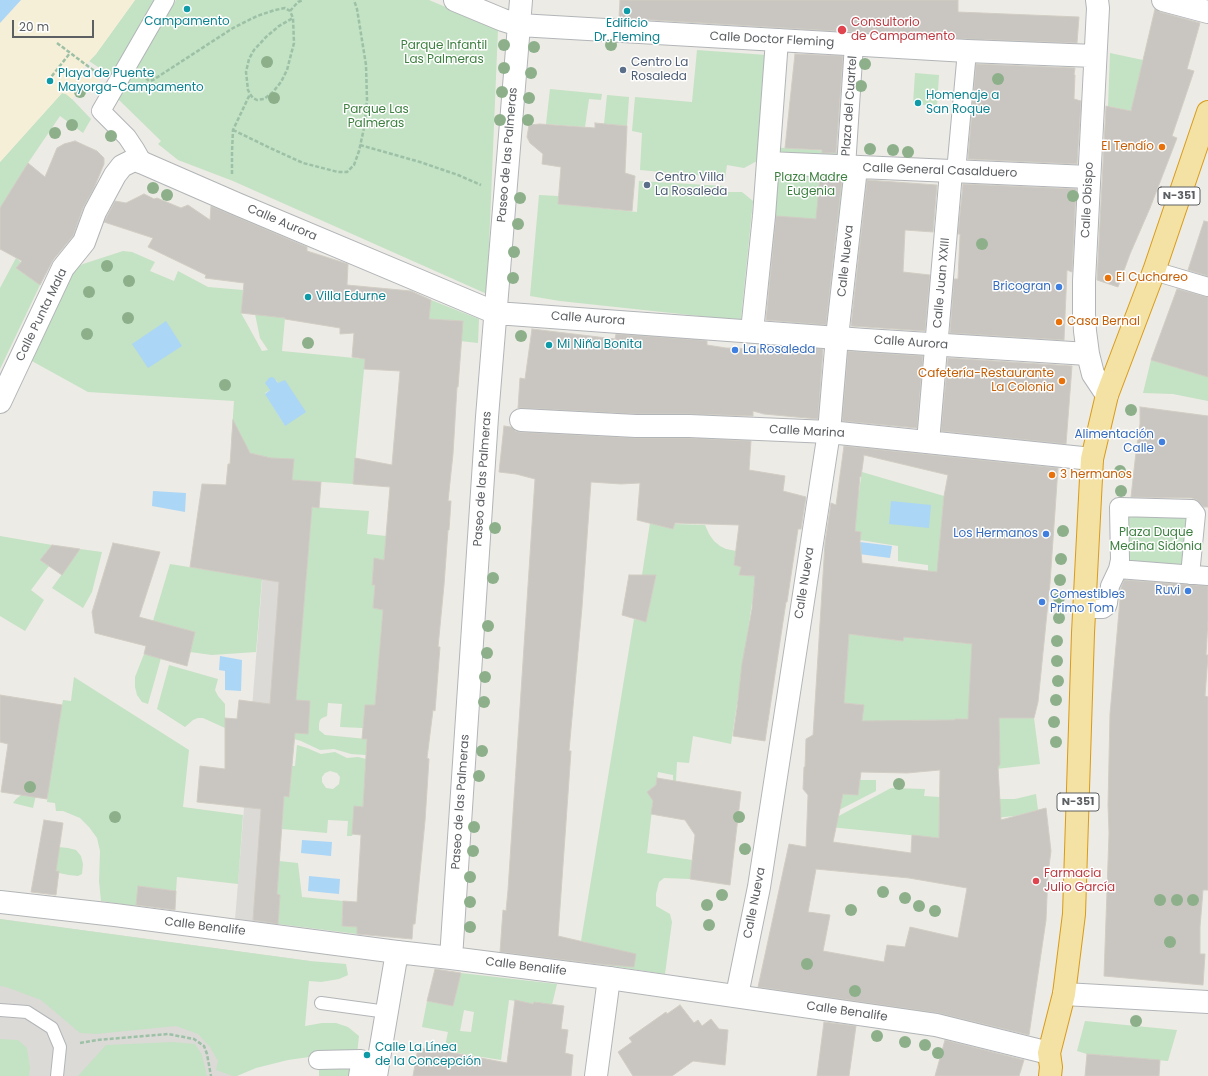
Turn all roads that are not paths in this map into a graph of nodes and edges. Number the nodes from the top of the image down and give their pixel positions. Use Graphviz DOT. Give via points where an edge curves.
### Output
graph roads {
  1 [pos="165,0"];
  2 [pos="454,0"];
  3 [pos="521,0"];
  4 [pos="1097,0"];
  5 [pos="1163,0"];
  6 [pos="1208,12"];
  7 [pos="519,25"];
  8 [pos="777,40"];
  9 [pos="854,44"];
  10 [pos="967,51"];
  11 [pos="1095,56"];
  12 [pos="1207,118"];
  13 [pos="142,163"];
  14 [pos="768,163"];
  15 [pos="851,167"];
  16 [pos="120,168"];
  17 [pos="954,172"];
  18 [pos="1088,177"];
  19 [pos="1154,271"];
  20 [pos="1208,287"];
  21 [pos="496,313"];
  22 [pos="752,331"];
  23 [pos="837,337"];
  24 [pos="937,344"];
  25 [pos="1088,354"];
  26 [pos="1107,395"];
  27 [pos="0,402"];
  28 [pos="521,420"];
  29 [pos="829,432"];
  30 [pos="928,442"];
  31 [pos="1092,459"];
  32 [pos="1118,569"];
  33 [pos="1190,574"];
  34 [pos="1208,576"];
  35 [pos="1084,609"];
  36 [pos="0,902"];
  37 [pos="397,952"];
  38 [pos="451,958"];
  39 [pos="609,978"];
  40 [pos="1064,994"];
  41 [pos="737,995"];
  42 [pos="1208,1002"];
  43 [pos="321,1003"];
  44 [pos="0,1010"];
  45 [pos="387,1012"];
  46 [pos="1050,1053"];
  47 [pos="318,1060"];
  48 [pos="57,1076"];
  49 [pos="358,1076"];
  50 [pos="376,1076"];
  51 [pos="596,1076"];
  52 [pos="1034,1076"];
  53 [pos="1050,1076"];
  1 -- 13 [label="street" via="101,111 127,137"];
  2 -- 7 [label="street, Calle Doctor Fleming"];
  3 -- 7 [label="street, Paseo de las Palmeras"];
  4 -- 11 [label="street, Calle Obispo"];
  5 -- 6 [label="street"];
  7 -- 8 [label="street, Calle Doctor Fleming"];
  7 -- 21 [label="street, Paseo de las Palmeras"];
  8 -- 9 [label="street, Calle Doctor Fleming"];
  8 -- 14 [label="street"];
  9 -- 10 [label="street, Calle Doctor Fleming"];
  9 -- 15 [label="street, Plaza del Cuartel"];
  10 -- 11 [label="street, Calle Doctor Fleming"];
  10 -- 17 [label="street"];
  11 -- 18 [label="street, Calle Obispo"];
  12 -- 19 [label="highway, N-351"];
  13 -- 16 [label="street, Calle Aurora" via="135,160"];
  13 -- 21 [label="street, Calle Aurora"];
  14 -- 15 [label="street, Calle General Casalduero"];
  14 -- 22 [label="street"];
  15 -- 17 [label="street, Calle General Casalduero"];
  15 -- 23 [label="street, Calle Nueva"];
  16 -- 27 [label="street, Calle Punta Mala" via="95,212 84,242 63,268"];
  17 -- 18 [label="street, Calle General Casalduero"];
  17 -- 24 [label="street, Calle Juan XXIII"];
  18 -- 25 [label="street, Calle Obispo" via="1084,281"];
  19 -- 20 [label="street"];
  19 -- 26 [label="highway, N-351"];
  21 -- 22 [label="street, Calle Aurora"];
  21 -- 38 [label="street, Paseo de las Palmeras" via="485,441"];
  22 -- 23 [label="street, Calle Aurora"];
  23 -- 24 [label="street, Calle Aurora"];
  23 -- 29 [label="street, Calle Nueva"];
  24 -- 25 [label="street, Calle Aurora"];
  24 -- 30 [label="street, Calle Juan XXIII"];
  25 -- 26 [label="street, Calle Obispo" via="1093,374"];
  26 -- 31 [label="highway, N-351"];
  28 -- 29 [label="street, Calle Marina"];
  29 -- 30 [label="street, Calle Marina"];
  29 -- 41 [label="street, Calle Nueva" via="759,887"];
  30 -- 31 [label="street, Calle Marina"];
  31 -- 35 [label="highway, N-351"];
  32 -- 33 [label="street"];
  32 -- 33 [label="street" via="1119,507 1192,509 1196,514"];
  32 -- 35 [label="street" via="1110,586 1107,606 1103,609"];
  33 -- 34 [label="street"];
  35 -- 40 [label="highway, N-351" via="1074,914"];
  36 -- 37 [label="street, Calle Benalife"];
  37 -- 38 [label="street, Calle Benalife"];
  37 -- 45 [label="street"];
  38 -- 39 [label="street, Calle Benalife"];
  39 -- 41 [label="street, Calle Benalife"];
  39 -- 51 [label="street"];
  40 -- 42 [label="street"];
  40 -- 46 [label="highway, N-351"];
  41 -- 46 [label="street, Calle Benalife" via="936,1025"];
  43 -- 45 [label="lane"];
  44 -- 48 [label="lane" via="27,1012 52,1028 60,1047"];
  45 -- 50 [label="street"];
  46 -- 52 [label="highway, N-351"];
  46 -- 53 [label="highway, N-351"];
  47 -- 49 [label="street" via="360,1059"];
}
